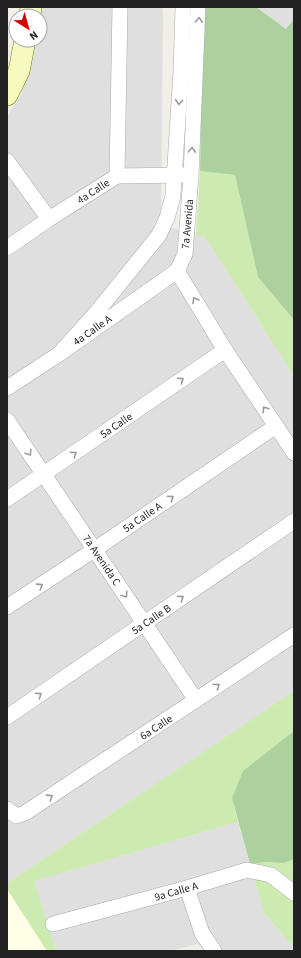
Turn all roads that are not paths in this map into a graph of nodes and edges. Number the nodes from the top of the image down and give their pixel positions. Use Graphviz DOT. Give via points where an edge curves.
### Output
graph roads {
  1 [pos="120,7"];
  2 [pos="183,7"];
  3 [pos="198,7"];
  4 [pos="23,48"];
  5 [pos="181,72"];
  6 [pos="196,72"];
  7 [pos="7,95"];
  8 [pos="7,161"];
  9 [pos="174,174"];
  10 [pos="117,176"];
  11 [pos="191,176"];
  12 [pos="49,219"];
  13 [pos="7,248"];
  14 [pos="177,271"];
  15 [pos="225,350"];
  16 [pos="59,354"];
  17 [pos="7,388"];
  18 [pos="7,420"];
  19 [pos="276,426"];
  20 [pos="294,453"];
  21 [pos="44,474"];
  22 [pos="7,499"];
  23 [pos="294,521"];
  24 [pos="94,550"];
  25 [pos="7,607"];
  26 [pos="144,624"];
  27 [pos="294,635"];
  28 [pos="196,700"];
  29 [pos="7,717"];
  30 [pos="12,813"];
  31 [pos="187,888"];
  32 [pos="294,893"];
  33 [pos="53,924"];
  34 [pos="214,951"];
  1 -- 10 [label="street"];
  2 -- 5 [label="street, 7a Avenida"];
  6 -- 3 [label="street, 7a Avenida, one-way"];
  4 -- 7 [label="street" via="19,71"];
  5 -- 6 [label="street"];
  5 -- 9 [label="street, 7a Avenida, one-way"];
  11 -- 6 [label="street, 7a Avenida, one-way"];
  8 -- 12 [label="street"];
  9 -- 10 [label="street, 4a Calle"];
  9 -- 11 [label="street, 4a Calle"];
  9 -- 16 [label="street, 7a Avenida" via="173,196 159,234 96,313"];
  10 -- 12 [label="street, 4a Calle"];
  11 -- 14 [label="street, 7a Avenida" via="185,254"];
  12 -- 13 [label="street, 4a Calle"];
  15 -- 14 [label="street, one-way"];
  14 -- 16 [label="street, 4a Calle A"];
  19 -- 15 [label="street, one-way"];
  21 -- 15 [label="street, 5a Calle, one-way"];
  16 -- 17 [label="street, 4a Calle A"];
  18 -- 21 [label="street, 7a Avenida C, one-way"];
  19 -- 20 [label="street"];
  24 -- 19 [label="street, 5a Calle A, one-way"];
  21 -- 22 [label="street, 5a Calle"];
  21 -- 24 [label="street, 7a Avenida C"];
  26 -- 23 [label="street, 5a Calle B, one-way"];
  25 -- 24 [label="street, 5a Calle A, one-way"];
  24 -- 26 [label="street, 7a Avenida C, one-way"];
  26 -- 28 [label="street, 7a Avenida C"];
  29 -- 26 [label="street, 5a Calle B, one-way"];
  28 -- 27 [label="street, 6a Calle, one-way"];
  30 -- 28 [label="street, 6a Calle, one-way" via="25,813"];
  31 -- 32 [label="street, 9a Calle A" via="247,870 271,875"];
  31 -- 33 [label="street, 9a Calle A"];
  31 -- 34 [label="street" via="202,933"];
}
